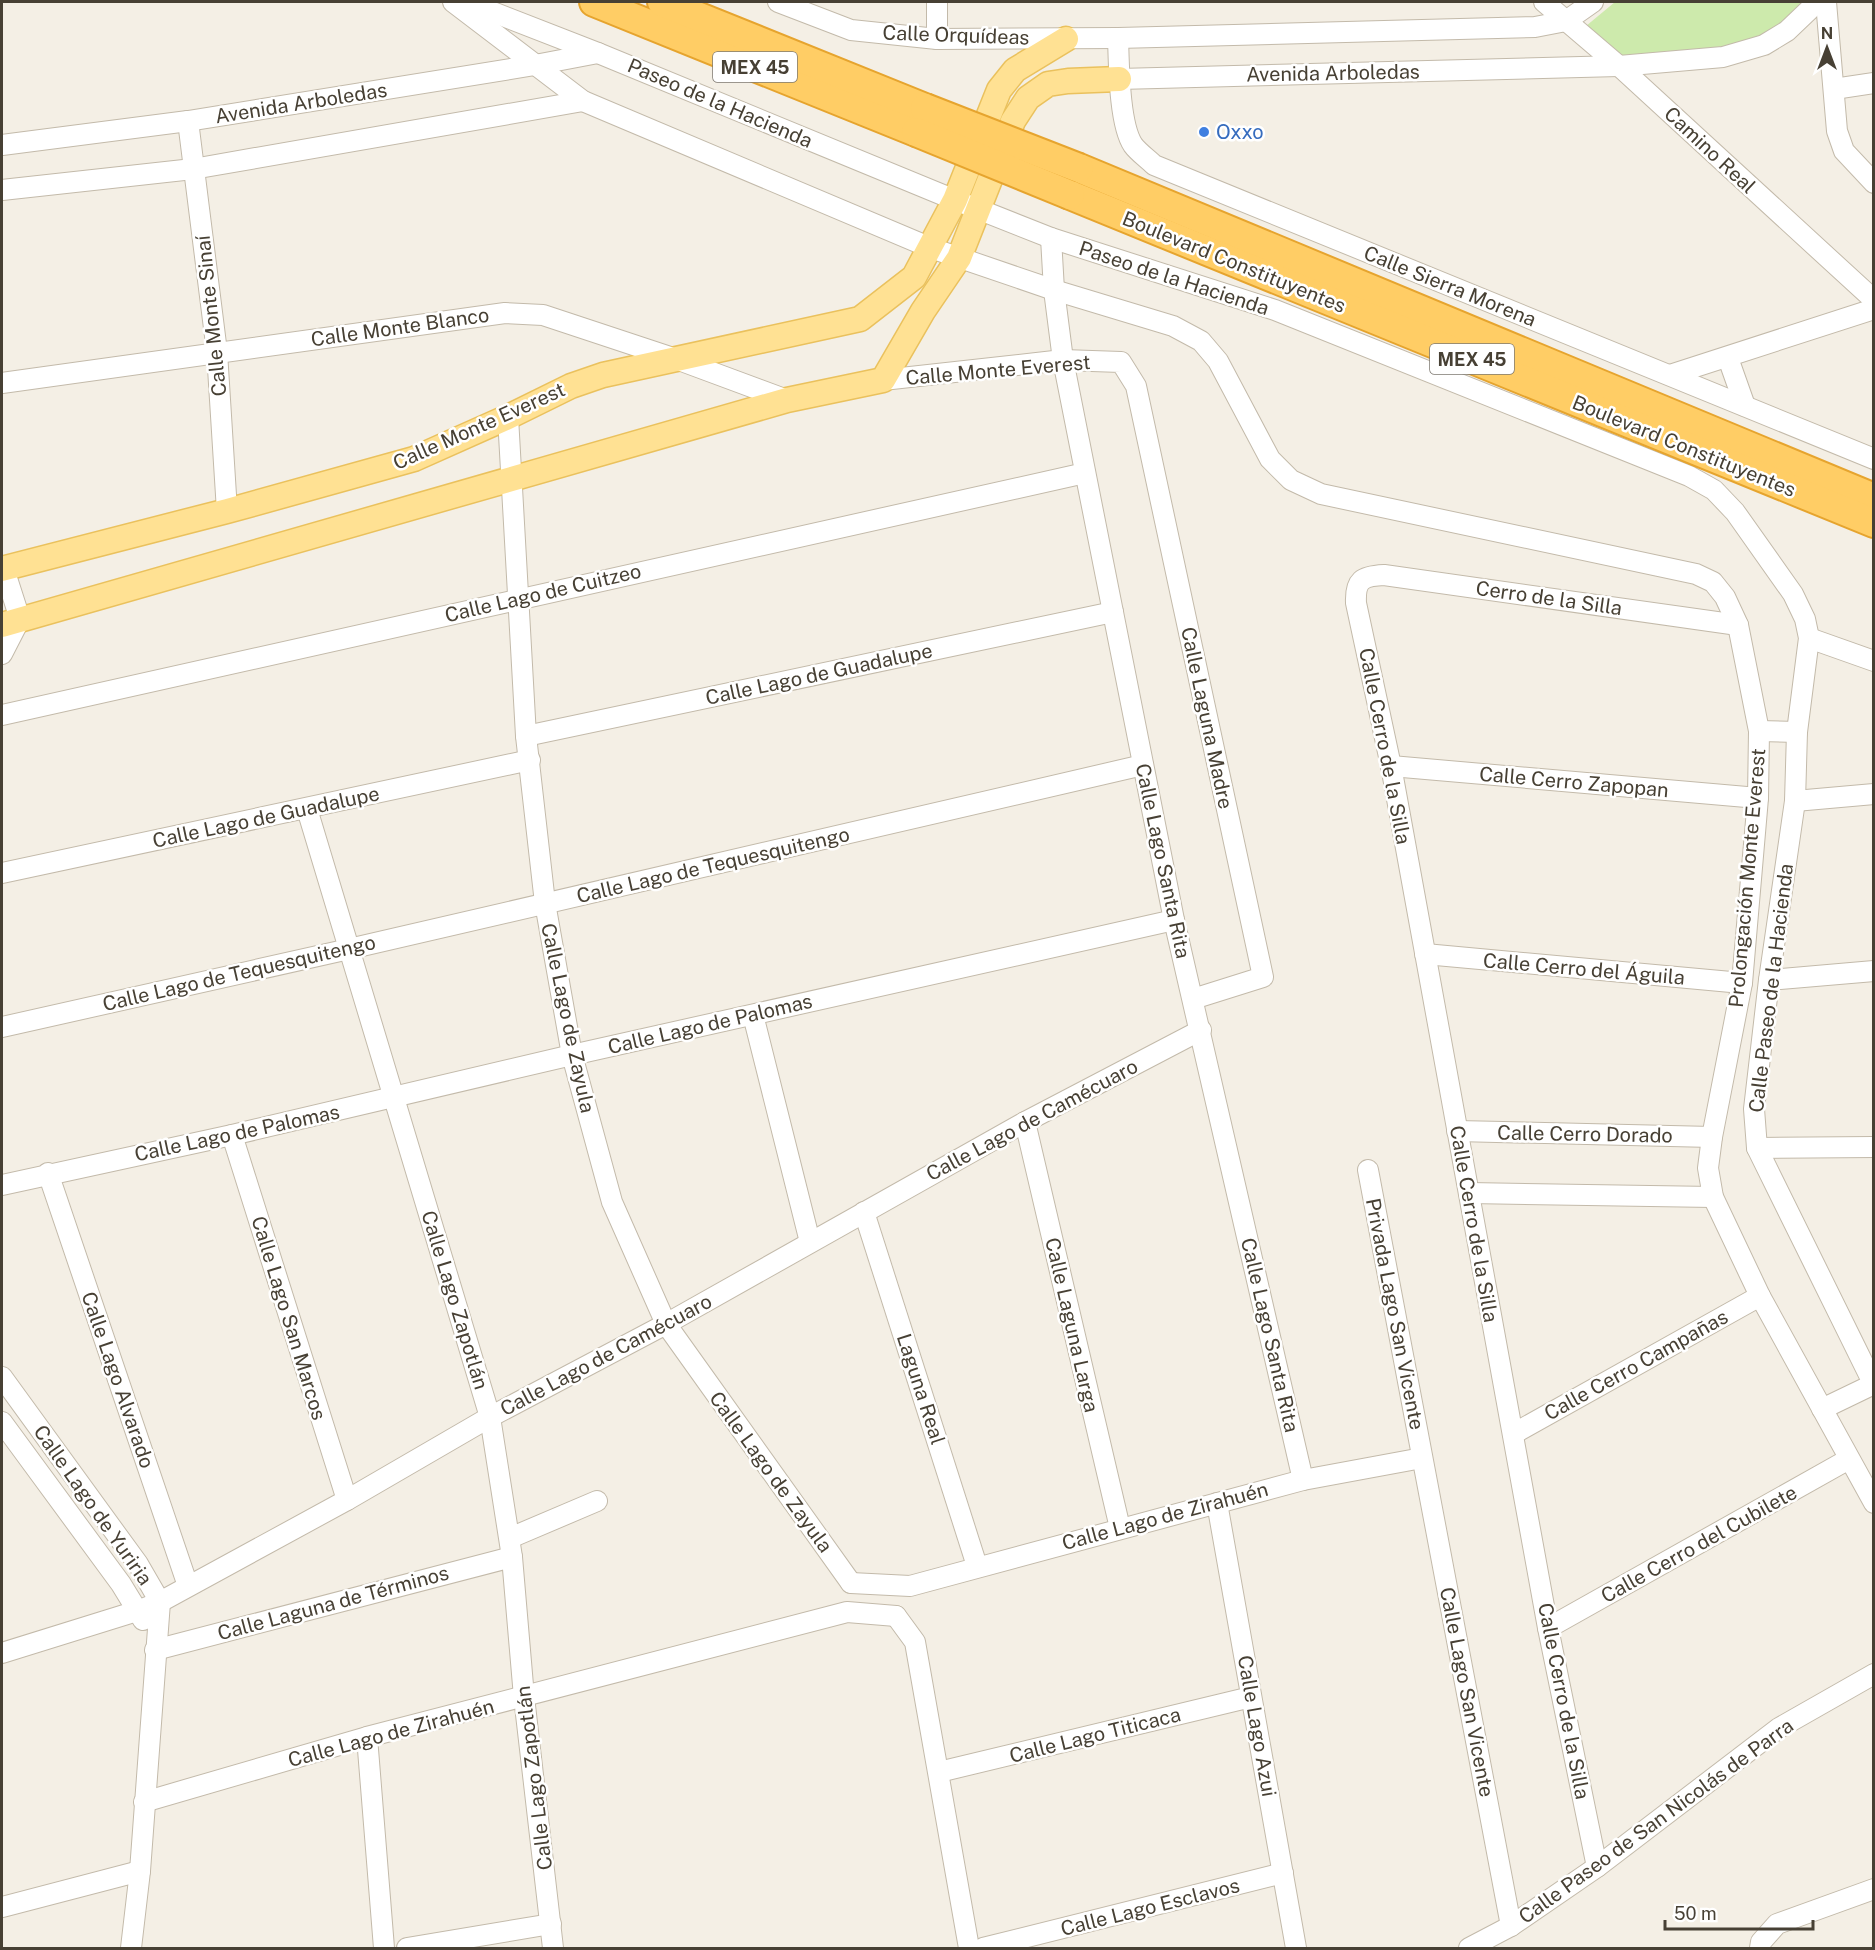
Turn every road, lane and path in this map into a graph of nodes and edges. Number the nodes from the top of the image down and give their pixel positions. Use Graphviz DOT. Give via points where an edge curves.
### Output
graph roads {
  1 [pos="453,2"];
  2 [pos="467,2"];
  3 [pos="594,2"];
  4 [pos="662,2"];
  5 [pos="778,2"];
  6 [pos="937,2"];
  7 [pos="1544,2"];
  8 [pos="1593,2"];
  9 [pos="1815,2"];
  10 [pos="1826,2"];
  11 [pos="1566,21"];
  12 [pos="1118,38"];
  13 [pos="937,39"];
  14 [pos="1066,39"];
  15 [pos="598,53"];
  16 [pos="535,65"];
  17 [pos="1619,66"];
  18 [pos="1119,79"];
  19 [pos="1874,83"];
  20 [pos="1048,84"];
  21 [pos="1834,89"];
  22 [pos="583,102"];
  23 [pos="920,120"];
  24 [pos="188,121"];
  25 [pos="2,145"];
  26 [pos="193,169"];
  27 [pos="1874,183"];
  28 [pos="2,190"];
  29 [pos="955,200"];
  30 [pos="978,209"];
  31 [pos="1051,238"];
  32 [pos="931,248"];
  33 [pos="959,258"];
  34 [pos="1054,290"];
  35 [pos="1874,300"];
  36 [pos="1874,309"];
  37 [pos="217,352"];
  38 [pos="1728,358"];
  39 [pos="679,360"];
  40 [pos="1063,360"];
  41 [pos="1670,375"];
  42 [pos="883,380"];
  43 [pos="2,383"];
  44 [pos="1136,386"];
  45 [pos="787,400"];
  46 [pos="1745,406"];
  47 [pos="508,417"];
  48 [pos="1874,459"];
  49 [pos="1085,473"];
  50 [pos="511,478"];
  51 [pos="1874,498"];
  52 [pos="227,511"];
  53 [pos="1874,524"];
  54 [pos="3,569"];
  55 [pos="1360,580"];
  56 [pos="517,599"];
  57 [pos="1113,612"];
  58 [pos="11,622"];
  59 [pos="1738,625"];
  60 [pos="1809,638"];
  61 [pos="2,654"];
  62 [pos="1874,661"];
  63 [pos="2,715"];
  64 [pos="1760,731"];
  65 [pos="1797,732"];
  66 [pos="526,736"];
  67 [pos="530,760"];
  68 [pos="1143,765"];
  69 [pos="1391,766"];
  70 [pos="1874,794"];
  71 [pos="1758,798"];
  72 [pos="1795,801"];
  73 [pos="307,809"];
  74 [pos="2,873"];
  75 [pos="545,903"];
  76 [pos="1174,920"];
  77 [pos="349,949"];
  78 [pos="1425,954"];
  79 [pos="1874,971"];
  80 [pos="1769,980"];
  81 [pos="1742,983"];
  82 [pos="1193,999"];
  83 [pos="753,1015"];
  84 [pos="2,1027"];
  85 [pos="1201,1030"];
  86 [pos="572,1055"];
  87 [pos="393,1098"];
  88 [pos="1025,1122"];
  89 [pos="1457,1131"];
  90 [pos="232,1135"];
  91 [pos="1712,1137"];
  92 [pos="1874,1146"];
  93 [pos="1757,1148"];
  94 [pos="1368,1170"];
  95 [pos="48,1173"];
  96 [pos="2,1185"];
  97 [pos="1469,1193"];
  98 [pos="1713,1197"];
  99 [pos="864,1212"];
  100 [pos="810,1242"];
  101 [pos="1760,1296"];
  102 [pos="666,1324"];
  103 [pos="2,1377"];
  104 [pos="1873,1385"];
  105 [pos="1822,1409"];
  106 [pos="490,1417"];
  107 [pos="2,1422"];
  108 [pos="1513,1434"];
  109 [pos="1422,1458"];
  110 [pos="1849,1459"];
  111 [pos="1303,1480"];
  112 [pos="346,1500"];
  113 [pos="597,1501"];
  114 [pos="1217,1503"];
  115 [pos="1874,1503"];
  116 [pos="1120,1528"];
  117 [pos="511,1548"];
  118 [pos="977,1566"];
  119 [pos="851,1583"];
  120 [pos="188,1586"];
  121 [pos="910,1586"];
  122 [pos="160,1602"];
  123 [pos="137,1611"];
  124 [pos="848,1612"];
  125 [pos="896,1616"];
  126 [pos="1548,1628"];
  127 [pos="155,1645"];
  128 [pos="2,1653"];
  129 [pos="1874,1674"];
  130 [pos="524,1697"];
  131 [pos="1251,1697"];
  132 [pos="367,1737"];
  133 [pos="939,1772"];
  134 [pos="144,1802"];
  135 [pos="1598,1867"];
  136 [pos="140,1871"];
  137 [pos="1283,1873"];
  138 [pos="1874,1889"];
  139 [pos="2,1907"];
  140 [pos="550,1924"];
  141 [pos="1511,1926"];
  142 [pos="131,1948"];
  143 [pos="384,1948"];
  144 [pos="407,1948"];
  145 [pos="554,1948"];
  146 [pos="969,1948"];
  147 [pos="982,1948"];
  148 [pos="1296,1948"];
  149 [pos="1469,1948"];
  150 [pos="1760,1948"];
  1 -- 16 [label="street"];
  2 -- 15 [label="street, Paseo de la Hacienda"];
  3 -- 23 [label="highway, Boulevard Constituyentes / MEX 45"];
  4 -- 23 [label="highway, Boulevard Constituyentes / MEX 45"];
  5 -- 13 [label="street, Calle Orquídeas" via="851,30"];
  6 -- 13 [label="street"];
  7 -- 11 [label="street, Camino Real"];
  8 -- 11 [label="street"];
  9 -- 17 [label="street, Avenida Arboledas" via="1787,31 1764,45 1723,57"];
  10 -- 21 [label="street"];
  11 -- 12 [label="street, Avenida Arboledas" via="1535,27"];
  11 -- 17 [label="street, Camino Real"];
  12 -- 14 [label="street, Avenida Arboledas"];
  12 -- 18 [label="street, Calle Sierra Morena"];
  13 -- 14 [label="street, Calle Orquídeas"];
  14 -- 29 [label="main road, Calle Monte Everest" via="1015,70 999,90"];
  15 -- 16 [label="street, Avenida Arboledas"];
  15 -- 29 [label="street, Paseo de la Hacienda"];
  16 -- 22 [label="street"];
  16 -- 24 [label="street, Avenida Arboledas"];
  17 -- 18 [label="street, Avenida Arboledas"];
  17 -- 35 [label="street, Camino Real"];
  18 -- 20 [label="main road, Avenida Arboledas"];
  18 -- 41 [label="street, Calle Sierra Morena" via="1124,118 1133,145 1154,165"];
  19 -- 21 [label="street"];
  20 -- 30 [label="main road, Calle Monte Everest" via="1028,98 1013,122"];
  21 -- 27 [label="street" via="1837,131 1844,151"];
  22 -- 26 [label="street"];
  22 -- 32 [label="street"];
  23 -- 51 [label="highway, Boulevard Constituyentes / MEX 45, bridge" via="1079,168"];
  23 -- 53 [label="highway, Boulevard Constituyentes / MEX 45, bridge" via="1070,195"];
  24 -- 25 [label="street, Avenida Arboledas"];
  24 -- 26 [label="street, Calle Monte Sinaí"];
  26 -- 28 [label="street"];
  26 -- 37 [label="street, Calle Monte Sinaí"];
  29 -- 30 [label="street, Paseo de la Hacienda"];
  29 -- 32 [label="main road, Calle Monte Everest"];
  30 -- 31 [label="street, Paseo de la Hacienda"];
  30 -- 33 [label="main road, Calle Monte Everest"];
  31 -- 34 [label="street, Calle Lago Santa Rita"];
  31 -- 60 [label="street, Paseo de la Hacienda" via="1275,310 1689,476 1714,490 1735,512 1793,594"];
  32 -- 33 [label="street"];
  32 -- 39 [label="main road, Calle Monte Everest" via="914,277 860,319"];
  33 -- 34 [label="street"];
  33 -- 42 [label="main road, Calle Monte Everest"];
  34 -- 40 [label="street, Calle Lago Santa Rita"];
  34 -- 59 [label="street, Prolongación Monte Everest" via="1173,326 1201,341 1218,361 1270,459 1291,480 1321,494 1696,574 1713,582"];
  36 -- 38 [label="street"];
  37 -- 39 [label="street, Calle Monte Blanco" via="505,313 543,315"];
  37 -- 43 [label="street, Calle Monte Blanco"];
  37 -- 52 [label="street, Calle Monte Sinaí"];
  38 -- 41 [label="street"];
  38 -- 46 [label="street"];
  39 -- 45 [label="street, Calle Monte Blanco"];
  39 -- 47 [label="main road, Calle Monte Everest" via="603,375"];
  40 -- 42 [label="street, Calle Monte Everest"];
  40 -- 44 [label="street, Calle Monte Everest" via="1121,362"];
  40 -- 49 [label="street, Calle Lago Santa Rita"];
  41 -- 46 [label="street, Calle Sierra Morena"];
  42 -- 45 [label="main road, Calle Monte Everest"];
  44 -- 82 [label="street, Calle Laguna Madre" via="1263,977"];
  45 -- 50 [label="main road, Calle Monte Everest"];
  46 -- 48 [label="street, Calle Sierra Morena"];
  47 -- 50 [label="street, Calle Lago de Zayula"];
  47 -- 52 [label="main road, Calle Monte Everest" via="414,459"];
  49 -- 56 [label="street, Calle Lago de Cuitzeo"];
  49 -- 57 [label="street, Calle Lago Santa Rita"];
  50 -- 56 [label="street, Calle Lago de Zayula"];
  50 -- 58 [label="main road, Calle Monte Everest"];
  52 -- 54 [label="main road, Calle Monte Everest"];
  54 -- 58 [label="street"];
  55 -- 59 [label="street, Cerro de la Silla" via="1384,575"];
  55 -- 69 [label="street, Calle Cerro de la Silla" via="1356,603"];
  56 -- 63 [label="street, Calle Lago de Cuitzeo"];
  56 -- 66 [label="street, Calle Lago de Zayula"];
  57 -- 66 [label="street, Calle Lago de Guadalupe"];
  57 -- 68 [label="street, Calle Lago Santa Rita"];
  58 -- 61 [label="street"];
  59 -- 64 [label="street, Prolongación Monte Everest"];
  60 -- 62 [label="street"];
  60 -- 65 [label="street, Calle Paseo de la Hacienda"];
  64 -- 65 [label="street"];
  64 -- 71 [label="street, Prolongación Monte Everest"];
  65 -- 72 [label="street, Calle Paseo de la Hacienda"];
  66 -- 67 [label="street, Calle Lago de Zayula"];
  67 -- 73 [label="street, Calle Lago de Guadalupe"];
  67 -- 75 [label="street, Calle Lago de Zayula"];
  68 -- 75 [label="street, Calle Lago de Tequesquitengo"];
  68 -- 76 [label="street, Calle Lago Santa Rita"];
  69 -- 71 [label="street, Calle Cerro Zapopan"];
  69 -- 78 [label="street, Calle Cerro de la Silla"];
  70 -- 72 [label="street"];
  71 -- 81 [label="street, Prolongación Monte Everest"];
  72 -- 80 [label="street, Calle Paseo de la Hacienda"];
  73 -- 74 [label="street, Calle Lago de Guadalupe"];
  73 -- 77 [label="street, Calle Lago Zapotlán"];
  75 -- 77 [label="street, Calle Lago de Tequesquitengo"];
  75 -- 86 [label="street, Calle Lago de Zayula"];
  76 -- 82 [label="street, Calle Lago Santa Rita"];
  76 -- 83 [label="street, Calle Lago de Palomas"];
  77 -- 84 [label="street, Calle Lago de Tequesquitengo"];
  77 -- 87 [label="street, Calle Lago Zapotlán"];
  78 -- 81 [label="street, Calle Cerro del Águila"];
  78 -- 89 [label="street, Calle Cerro de la Silla"];
  79 -- 80 [label="street"];
  80 -- 93 [label="street, Calle Paseo de la Hacienda" via="1754,1109"];
  81 -- 91 [label="street, Prolongación Monte Everest"];
  82 -- 85 [label="street, Calle Lago Santa Rita"];
  83 -- 86 [label="street, Calle Lago de Palomas"];
  83 -- 100 [label="street"];
  85 -- 88 [label="street, Calle Lago de Camécuaro"];
  85 -- 111 [label="street, Calle Lago Santa Rita"];
  86 -- 87 [label="street, Calle Lago de Palomas"];
  86 -- 102 [label="street, Calle Lago de Zayula" via="612,1202"];
  87 -- 90 [label="street, Calle Lago de Palomas"];
  87 -- 106 [label="street, Calle Lago Zapotlán"];
  88 -- 99 [label="street, Calle Lago de Camécuaro"];
  88 -- 116 [label="street, Calle Laguna Larga"];
  89 -- 91 [label="street, Calle Cerro Dorado"];
  89 -- 97 [label="street, Calle Cerro de la Silla"];
  90 -- 95 [label="street, Calle Lago de Palomas"];
  90 -- 112 [label="street, Calle Lago San Marcos"];
  91 -- 98 [label="street, Prolongación Monte Everest" via="1708,1168"];
  92 -- 93 [label="street"];
  93 -- 104 [label="street, Calle Paseo de la Hacienda"];
  94 -- 109 [label="street, Privada Lago San Vicente"];
  95 -- 96 [label="street, Calle Lago de Palomas"];
  95 -- 120 [label="street, Calle Lago Alvarado"];
  97 -- 98 [label="street"];
  97 -- 108 [label="street, Calle Cerro de la Silla"];
  98 -- 101 [label="street, Prolongación Monte Everest"];
  99 -- 100 [label="street, Calle Lago de Camécuaro"];
  99 -- 118 [label="street, Laguna Real"];
  100 -- 102 [label="street, Calle Lago de Camécuaro"];
  101 -- 105 [label="street, Prolongación Monte Everest"];
  101 -- 108 [label="street, Calle Cerro Campañas"];
  102 -- 106 [label="street, Calle Lago de Camécuaro"];
  102 -- 119 [label="street, Calle Lago de Zayula"];
  103 -- 122 [label="street, Calle Lago de Yuriria" via="138,1564"];
  104 -- 105 [label="street"];
  105 -- 110 [label="street, Prolongación Monte Everest"];
  106 -- 112 [label="street, Calle Lago de Camécuaro"];
  106 -- 117 [label="street, Calle Lago Zapotlán"];
  107 -- 123 [label="street, Calle Lago de Yuriria"];
  108 -- 126 [label="street, Calle Cerro de la Silla"];
  109 -- 111 [label="street, Calle Lago de Zirahuén"];
  109 -- 141 [label="street, Calle Lago San Vicente"];
  110 -- 115 [label="street, Prolongación Monte Everest"];
  110 -- 126 [label="street, Calle Cerro del Cubilete"];
  111 -- 114 [label="street, Calle Lago de Zirahuén"];
  112 -- 120 [label="street, Calle Lago de Camécuaro"];
  113 -- 117 [label="street, Calle Laguna de Términos"];
  114 -- 116 [label="street, Calle Lago de Zirahuén"];
  114 -- 131 [label="street, Calle Lago Azui"];
  116 -- 118 [label="street, Calle Lago de Zirahuén"];
  117 -- 127 [label="street, Calle Laguna de Términos"];
  117 -- 130 [label="street, Calle Lago Zapotlán"];
  118 -- 121 [label="street, Calle Lago de Zirahuén"];
  119 -- 121 [label="street, Calle Lago de Zirahuén"];
  119 -- 124 [label="street"];
  120 -- 122 [label="street, Calle Lago de Camécuaro"];
  121 -- 125 [label="street"];
  122 -- 123 [label="street, Calle Lago de Camécuaro"];
  122 -- 127 [label="street, Calle Lago de Yuriria"];
  123 -- 127 [label="street, Calle Lago de Yuriria"];
  123 -- 128 [label="street, Calle Lago de Camécuaro"];
  124 -- 125 [label="street, Calle Lago de Zirahuén"];
  124 -- 130 [label="street, Calle Lago de Zirahuén"];
  125 -- 133 [label="street" via="915,1642"];
  126 -- 135 [label="street, Calle Cerro de la Silla"];
  127 -- 134 [label="street, Calle Lago de Yuriria"];
  129 -- 135 [label="street, Calle Paseo de San Nicolás de Parra" via="1779,1728"];
  130 -- 132 [label="street, Calle Lago de Zirahuén"];
  130 -- 140 [label="street, Calle Lago Zapotlán"];
  131 -- 133 [label="street, Calle Lago Titicaca"];
  131 -- 137 [label="street, Calle Lago Azui"];
  132 -- 134 [label="street, Calle Lago de Zirahuén"];
  132 -- 143 [label="street"];
  133 -- 146 [label="street"];
  134 -- 136 [label="street, Calle Lago de Yuriria"];
  135 -- 141 [label="street, Calle Paseo de San Nicolás de Parra"];
  136 -- 139 [label="street"];
  136 -- 142 [label="street, Calle Lago de Yuriria"];
  137 -- 147 [label="street, Calle Lago Esclavos"];
  137 -- 148 [label="street, Calle Lago Azui"];
  138 -- 150 [label="street" via="1777,1924"];
  140 -- 144 [label="street"];
  140 -- 145 [label="street, Calle Lago Zapotlán"];
  141 -- 149 [label="street, Calle Paseo de San Nicolás de Parra"];
}
